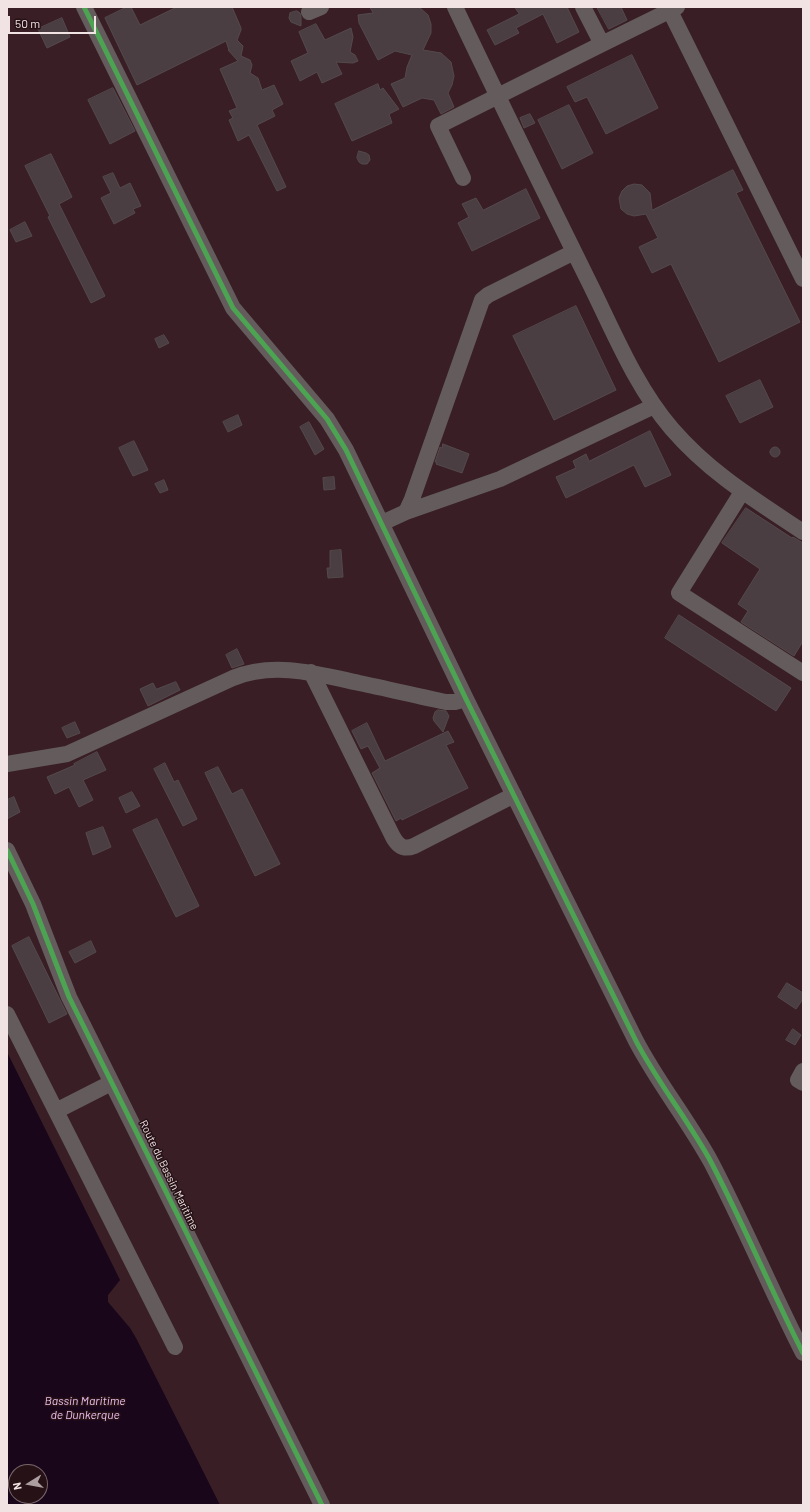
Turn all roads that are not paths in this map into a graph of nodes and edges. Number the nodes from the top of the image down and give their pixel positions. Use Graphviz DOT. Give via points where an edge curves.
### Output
graph roads {
  1 [pos="84,7"];
  2 [pos="455,7"];
  3 [pos="583,7"];
  4 [pos="673,9"];
  5 [pos="602,44"];
  6 [pos="498,96"];
  7 [pos="463,178"];
  8 [pos="574,252"];
  9 [pos="803,279"];
  10 [pos="654,406"];
  11 [pos="742,492"];
  12 [pos="406,512"];
  13 [pos="382,523"];
  14 [pos="803,532"];
  15 [pos="311,672"];
  16 [pos="803,673"];
  17 [pos="466,699"];
  18 [pos="7,764"];
  19 [pos="514,795"];
  20 [pos="7,850"];
  21 [pos="7,1014"];
  22 [pos="803,1071"];
  23 [pos="111,1083"];
  24 [pos="803,1083"];
  25 [pos="56,1111"];
  26 [pos="175,1347"];
  27 [pos="803,1353"];
  28 [pos="322,1505"];
  1 -- 13 [label="street" via="229,300 244,322 330,422"];
  2 -- 6 [label="street"];
  3 -- 5 [label="street"];
  4 -- 5 [label="street"];
  4 -- 9 [label="street"];
  5 -- 6 [label="street"];
  6 -- 7 [label="street" via="438,126"];
  6 -- 8 [label="street"];
  8 -- 10 [label="street" via="634,372"];
  8 -- 12 [label="street" via="482,300"];
  10 -- 11 [label="street" via="700,458"];
  10 -- 12 [label="street" via="500,479"];
  11 -- 14 [label="street"];
  11 -- 16 [label="street" via="679,593"];
  12 -- 13 [label="street"];
  13 -- 17 [label="street"];
  15 -- 17 [label="street" via="446,702"];
  15 -- 18 [label="street" via="266,670 239,675 67,754"];
  15 -- 19 [label="street" via="393,837 400,846 414,846"];
  17 -- 19 [label="street"];
  19 -- 27 [label="street" via="642,1051 696,1135 730,1198"];
  20 -- 23 [label="street, Route du Bassin Maritime" via="33,904 70,997"];
  21 -- 25 [label="street"];
  22 -- 24 [label="street" via="798,1080"];
  23 -- 25 [label="street"];
  23 -- 28 [label="street, Route du Bassin Maritime"];
  25 -- 26 [label="street"];
}
